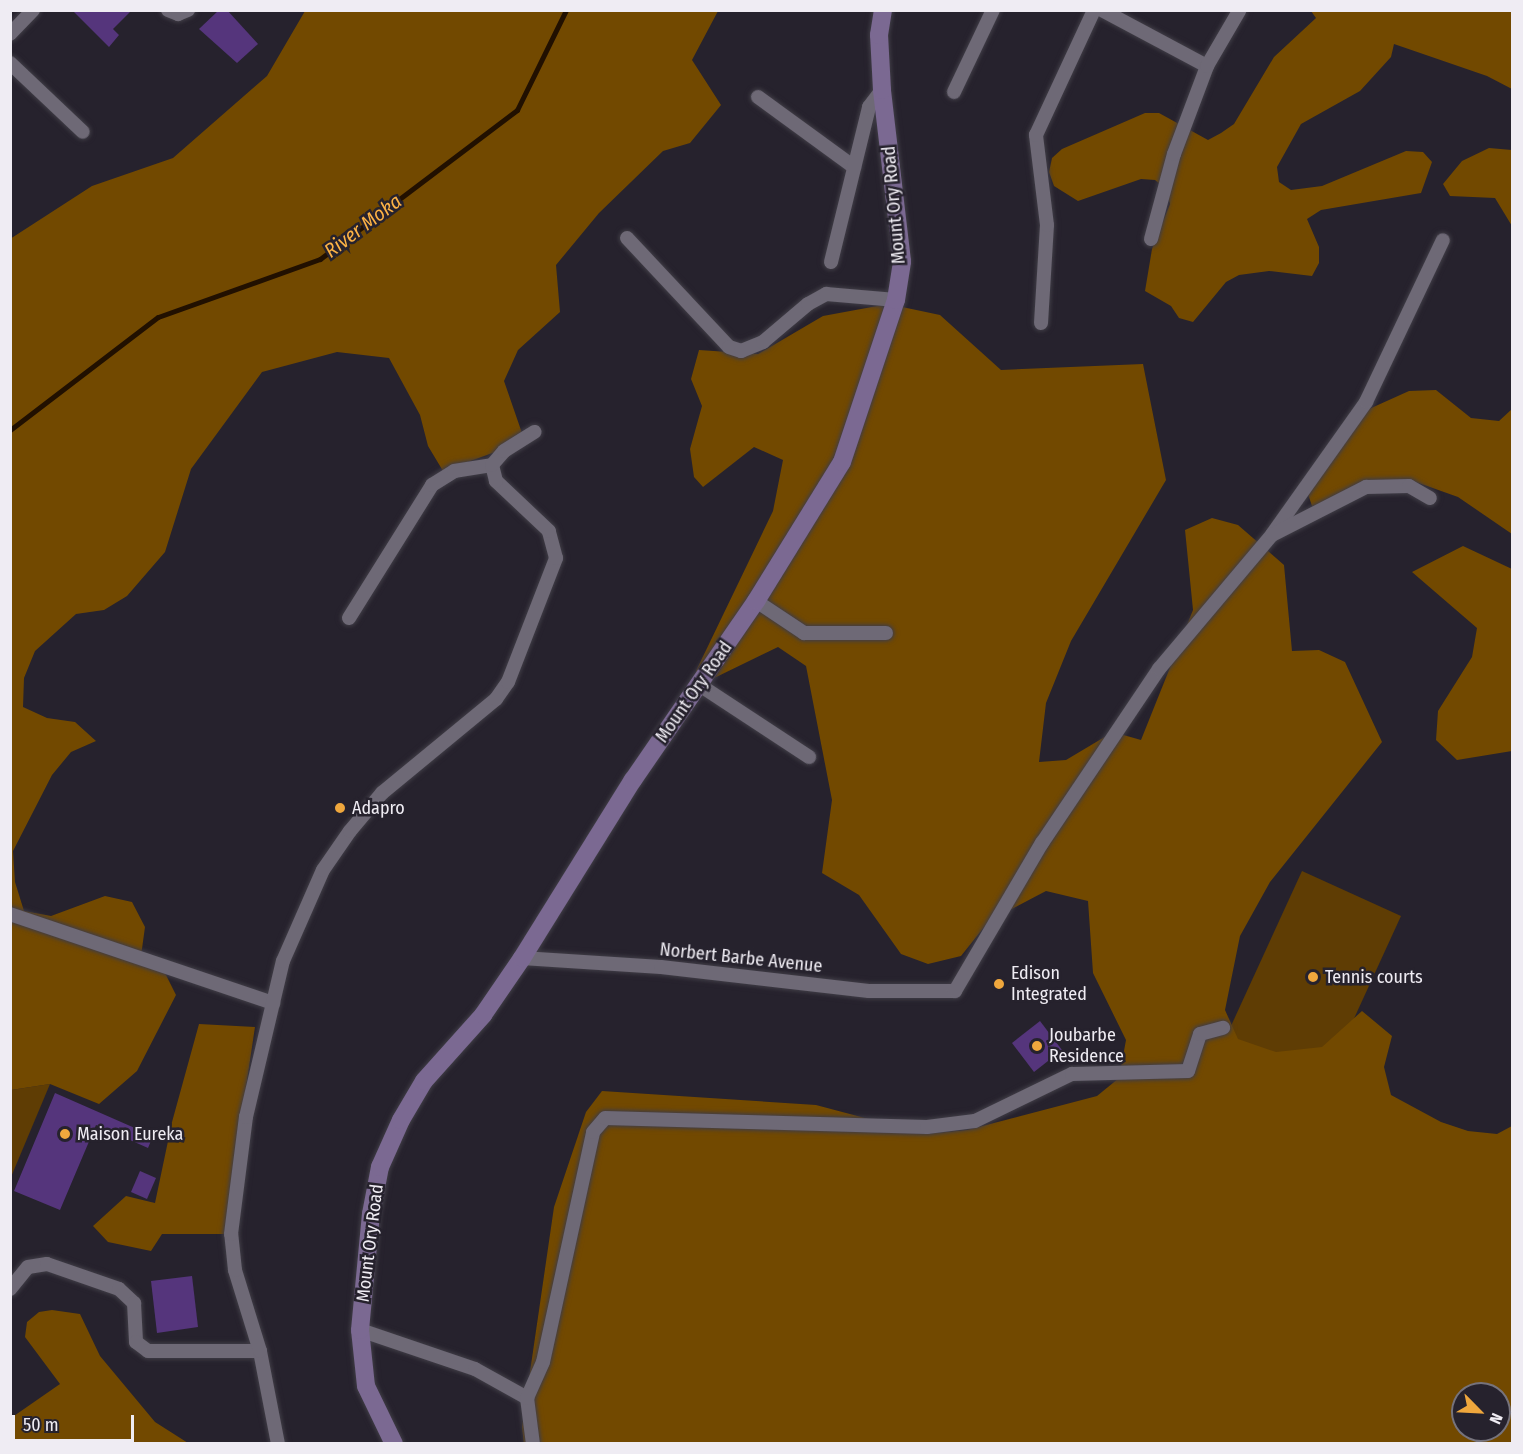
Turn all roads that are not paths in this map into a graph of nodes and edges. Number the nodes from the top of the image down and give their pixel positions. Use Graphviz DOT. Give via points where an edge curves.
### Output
graph roads {
  1 [pos="33,10"];
  2 [pos="168,10"];
  3 [pos="188,10"];
  4 [pos="883,10"];
  5 [pos="993,10"];
  6 [pos="1094,10"];
  7 [pos="1102,10"];
  8 [pos="1239,11"];
  9 [pos="10,34"];
  10 [pos="10,63"];
  11 [pos="1207,66"];
  12 [pos="882,90"];
  13 [pos="954,92"];
  14 [pos="758,97"];
  15 [pos="83,132"];
  16 [pos="854,167"];
  17 [pos="627,238"];
  18 [pos="1151,239"];
  19 [pos="1443,240"];
  20 [pos="831,262"];
  21 [pos="896,300"];
  22 [pos="1041,323"];
  23 [pos="535,432"];
  24 [pos="492,465"];
  25 [pos="1430,498"];
  26 [pos="1272,535"];
  27 [pos="756,601"];
  28 [pos="349,618"];
  29 [pos="886,633"];
  30 [pos="698,684"];
  31 [pos="809,757"];
  32 [pos="10,914"];
  33 [pos="522,958"];
  34 [pos="273,1003"];
  35 [pos="1223,1028"];
  36 [pos="10,1289"];
  37 [pos="360,1330"];
  38 [pos="260,1351"];
  39 [pos="527,1398"];
  40 [pos="278,1443"];
  41 [pos="394,1443"];
  42 [pos="533,1443"];
  1 -- 9 [label="street"];
  2 -- 3 [label="street" via="178,14"];
  4 -- 12 [label="main road, Mount Ory Road" via="879,35"];
  5 -- 13 [label="street"];
  6 -- 22 [label="street" via="1036,135 1047,225"];
  7 -- 11 [label="street"];
  8 -- 11 [label="street"];
  10 -- 15 [label="street"];
  11 -- 18 [label="street" via="1174,154"];
  12 -- 16 [label="street" via="869,107"];
  12 -- 21 [label="main road, Mount Ory Road" via="902,261"];
  14 -- 16 [label="street"];
  16 -- 20 [label="street"];
  17 -- 21 [label="street" via="729,347 741,351 763,342 826,294"];
  19 -- 26 [label="street" via="1366,402"];
  21 -- 27 [label="main road, Mount Ory Road" via="842,462"];
  23 -- 24 [label="street" via="504,451"];
  24 -- 28 [label="street" via="454,471 432,485"];
  24 -- 34 [label="street" via="496,481 549,531 556,558 508,682 496,699 382,793 350,831 323,870 283,961"];
  25 -- 26 [label="street" via="1409,486 1366,487"];
  26 -- 33 [label="street, Norbert Barbe Avenue" via="1159,669 1042,843 955,992 869,991 661,967"];
  27 -- 29 [label="street" via="804,633"];
  27 -- 30 [label="main road, Mount Ory Road"];
  30 -- 31 [label="street"];
  30 -- 33 [label="main road, Mount Ory Road"];
  32 -- 34 [label="street"];
  33 -- 37 [label="main road, Mount Ory Road" via="483,1015 424,1081 400,1120 380,1167 371,1214"];
  34 -- 38 [label="street" via="246,1117 231,1234 235,1270"];
  35 -- 39 [label="street" via="1200,1034 1188,1071 1072,1074 975,1121 927,1127 605,1118 592,1132 543,1362"];
  36 -- 38 [label="street" via="28,1267 47,1264 119,1289 134,1303 136,1342 148,1351"];
  37 -- 39 [label="street" via="475,1370"];
  37 -- 41 [label="main road, Mount Ory Road" via="366,1386"];
  38 -- 40 [label="street"];
  39 -- 42 [label="street"];
}
